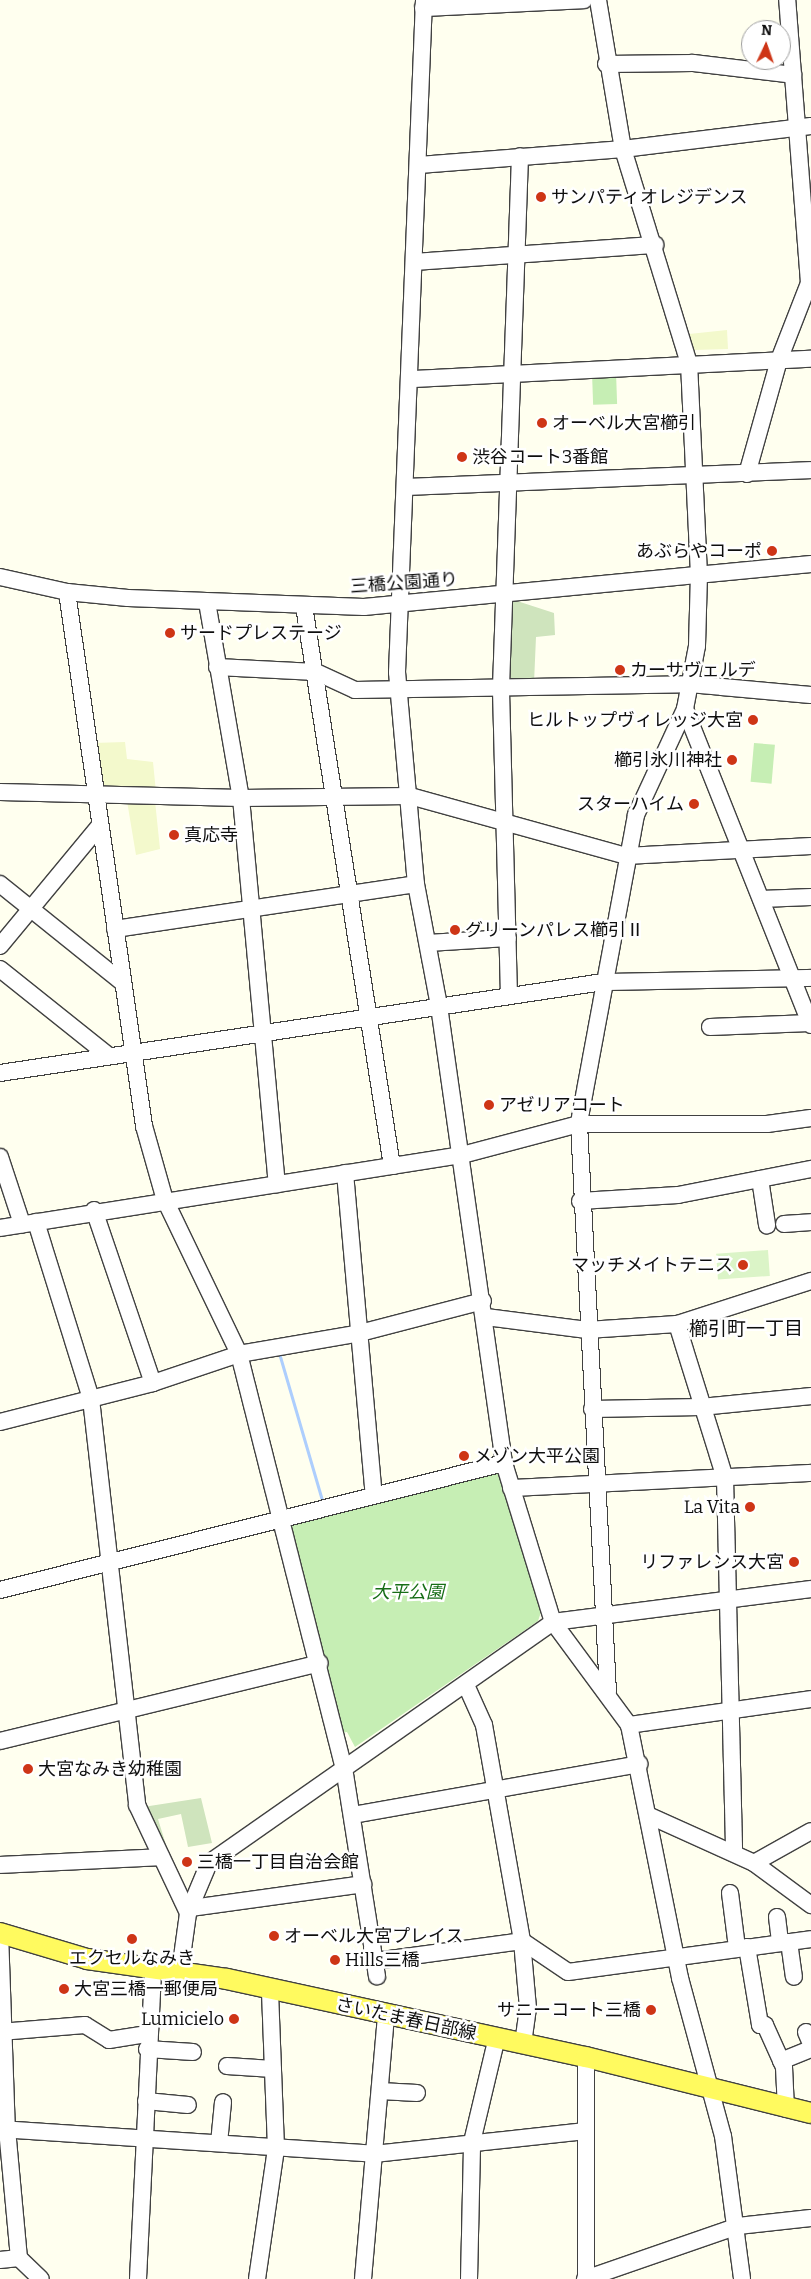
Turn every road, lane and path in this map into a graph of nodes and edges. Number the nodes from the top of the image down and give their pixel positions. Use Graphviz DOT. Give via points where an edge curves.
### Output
graph roads {
  1 [pos="584,0"];
  2 [pos="598,0"];
  3 [pos="787,0"];
  4 [pos="424,4"];
  5 [pos="606,64"];
  6 [pos="793,75"];
  7 [pos="804,127"];
  8 [pos="623,148"];
  9 [pos="520,156"];
  10 [pos="419,165"];
  11 [pos="654,245"];
  12 [pos="516,255"];
  13 [pos="415,262"];
  14 [pos="811,359"];
  15 [pos="778,360"];
  16 [pos="689,363"];
  17 [pos="510,373"];
  18 [pos="412,379"];
  19 [pos="811,470"];
  20 [pos="747,474"];
  21 [pos="696,476"];
  22 [pos="509,484"];
  23 [pos="408,487"];
  24 [pos="811,564"];
  25 [pos="699,574"];
  26 [pos="0,577"];
  27 [pos="67,592"];
  28 [pos="506,595"];
  29 [pos="207,602"];
  30 [pos="398,604"];
  31 [pos="304,606"];
  32 [pos="217,667"];
  33 [pos="316,672"];
  34 [pos="690,684"];
  35 [pos="398,686"];
  36 [pos="501,688"];
  37 [pos="811,695"];
  38 [pos="685,708"];
  39 [pos="0,792"];
  40 [pos="95,792"];
  41 [pos="410,796"];
  42 [pos="336,797"];
  43 [pos="241,798"];
  44 [pos="100,825"];
  45 [pos="504,825"];
  46 [pos="811,846"];
  47 [pos="742,850"];
  48 [pos="626,856"];
  49 [pos="0,884"];
  50 [pos="416,884"];
  51 [pos="349,894"];
  52 [pos="811,897"];
  53 [pos="761,899"];
  54 [pos="31,909"];
  55 [pos="249,909"];
  56 [pos="115,929"];
  57 [pos="508,938"];
  58 [pos="428,943"];
  59 [pos="0,946"];
  60 [pos="0,969"];
  61 [pos="793,978"];
  62 [pos="811,978"];
  63 [pos="122,982"];
  64 [pos="602,982"];
  65 [pos="509,996"];
  66 [pos="439,1006"];
  67 [pos="368,1017"];
  68 [pos="811,1024"];
  69 [pos="710,1027"];
  70 [pos="261,1033"];
  71 [pos="131,1053"];
  72 [pos="109,1056"];
  73 [pos="0,1060"];
  74 [pos="7,1072"];
  75 [pos="811,1118"];
  76 [pos="579,1124"];
  77 [pos="462,1155"];
  78 [pos="0,1157"];
  79 [pos="392,1166"];
  80 [pos="811,1169"];
  81 [pos="345,1173"];
  82 [pos="760,1179"];
  83 [pos="277,1184"];
  84 [pos="165,1200"];
  85 [pos="580,1201"];
  86 [pos="94,1210"];
  87 [pos="811,1222"];
  88 [pos="29,1223"];
  89 [pos="767,1224"];
  90 [pos="784,1224"];
  91 [pos="0,1228"];
  92 [pos="811,1281"];
  93 [pos="483,1301"];
  94 [pos="486,1317"];
  95 [pos="677,1324"];
  96 [pos="587,1330"];
  97 [pos="360,1333"];
  98 [pos="239,1354"];
  99 [pos="153,1383"];
  100 [pos="811,1396"];
  101 [pos="91,1399"];
  102 [pos="705,1407"];
  103 [pos="592,1409"];
  104 [pos="0,1422"];
  105 [pos="504,1463"];
  106 [pos="811,1473"];
  107 [pos="725,1478"];
  108 [pos="596,1484"];
  109 [pos="510,1488"];
  110 [pos="374,1495"];
  111 [pos="283,1518"];
  112 [pos="110,1562"];
  113 [pos="811,1589"];
  114 [pos="0,1590"];
  115 [pos="727,1601"];
  116 [pos="604,1617"];
  117 [pos="553,1622"];
  118 [pos="320,1663"];
  119 [pos="466,1685"];
  120 [pos="608,1692"];
  121 [pos="811,1699"];
  122 [pos="126,1710"];
  123 [pos="731,1710"];
  124 [pos="629,1725"];
  125 [pos="0,1741"];
  126 [pos="639,1764"];
  127 [pos="344,1768"];
  128 [pos="496,1787"];
  129 [pos="353,1815"];
  130 [pos="650,1816"];
  131 [pos="811,1831"];
  132 [pos="734,1852"];
  133 [pos="161,1857"];
  134 [pos="754,1863"];
  135 [pos="0,1865"];
  136 [pos="363,1884"];
  137 [pos="730,1893"];
  138 [pos="807,1897"];
  139 [pos="190,1911"];
  140 [pos="777,1917"];
  141 [pos="0,1933"];
  142 [pos="811,1939"];
  143 [pos="522,1941"];
  144 [pos="784,1942"];
  145 [pos="742,1947"];
  146 [pos="676,1957"];
  147 [pos="152,1967"];
  148 [pos="180,1971"];
  149 [pos="794,1977"];
  150 [pos="270,1990"];
  151 [pos="386,2015"];
  152 [pos="2,2031"];
  153 [pos="497,2037"];
  154 [pos="148,2041"];
  155 [pos="523,2043"];
  156 [pos="811,2049"];
  157 [pos="193,2052"];
  158 [pos="586,2057"];
  159 [pos="781,2061"];
  160 [pos="227,2066"];
  161 [pos="273,2069"];
  162 [pos="710,2089"];
  163 [pos="380,2091"];
  164 [pos="417,2093"];
  165 [pos="146,2101"];
  166 [pos="223,2102"];
  167 [pos="188,2105"];
  168 [pos="786,2109"];
  169 [pos="811,2113"];
  170 [pos="3,2129"];
  171 [pos="586,2131"];
  172 [pos="144,2138"];
  173 [pos="472,2142"];
  174 [pos="219,2143"];
  175 [pos="276,2148"];
  176 [pos="374,2154"];
  177 [pos="811,2218"];
  178 [pos="738,2226"];
  179 [pos="19,2258"];
  180 [pos="0,2260"];
  181 [pos="41,2279"];
  182 [pos="138,2279"];
  183 [pos="257,2279"];
  184 [pos="363,2279"];
  185 [pos="469,2279"];
  186 [pos="586,2279"];
  187 [pos="742,2279"];
  1 -- 4 [label="street"];
  2 -- 5 [label="street"];
  3 -- 6 [label="street"];
  4 -- 10 [label="street"];
  5 -- 6 [label="street" via="693,63"];
  5 -- 8 [label="street"];
  6 -- 7 [label="street"];
  7 -- 8 [label="street"];
  7 -- 15 [label="street" via="809,283"];
  8 -- 9 [label="street"];
  8 -- 11 [label="street"];
  9 -- 10 [label="street"];
  9 -- 12 [label="street"];
  10 -- 13 [label="street"];
  11 -- 12 [label="street"];
  11 -- 16 [label="street"];
  12 -- 13 [label="street"];
  12 -- 17 [label="street"];
  13 -- 18 [label="street"];
  14 -- 15 [label="street"];
  15 -- 16 [label="street"];
  15 -- 20 [label="street"];
  16 -- 17 [label="street"];
  16 -- 21 [label="street"];
  17 -- 18 [label="street"];
  17 -- 22 [label="street"];
  18 -- 23 [label="street"];
  19 -- 20 [label="street"];
  20 -- 21 [label="street"];
  21 -- 22 [label="street"];
  21 -- 25 [label="street"];
  22 -- 23 [label="street"];
  22 -- 28 [label="street"];
  23 -- 30 [label="street"];
  24 -- 25 [label="street, 三橋公園通り"];
  25 -- 28 [label="street, 三橋公園通り"];
  25 -- 34 [label="street" via="697,646"];
  26 -- 27 [label="street, 三橋公園通り"];
  27 -- 29 [label="street, 三橋公園通り"];
  27 -- 40 [label="street"];
  28 -- 30 [label="street, 三橋公園通り"];
  28 -- 36 [label="street"];
  29 -- 31 [label="street, 三橋公園通り"];
  29 -- 32 [label="street"];
  30 -- 31 [label="street, 三橋公園通り"];
  30 -- 35 [label="street"];
  31 -- 33 [label="street"];
  32 -- 33 [label="street"];
  32 -- 43 [label="street"];
  33 -- 35 [label="street" via="355,690"];
  33 -- 42 [label="street"];
  34 -- 36 [label="street"];
  34 -- 37 [label="street"];
  34 -- 38 [label="street"];
  35 -- 36 [label="street"];
  35 -- 41 [label="street"];
  36 -- 45 [label="street"];
  38 -- 47 [label="street"];
  38 -- 48 [label="street" via="636,815"];
  39 -- 40 [label="street"];
  40 -- 43 [label="street"];
  40 -- 44 [label="street"];
  41 -- 42 [label="street"];
  41 -- 45 [label="street"];
  41 -- 50 [label="street"];
  42 -- 43 [label="street"];
  42 -- 51 [label="street"];
  43 -- 55 [label="street"];
  44 -- 54 [label="street"];
  44 -- 56 [label="street"];
  45 -- 48 [label="street"];
  45 -- 57 [label="street"];
  46 -- 47 [label="street"];
  47 -- 48 [label="street"];
  47 -- 53 [label="street"];
  48 -- 64 [label="street"];
  49 -- 54 [label="street"];
  50 -- 51 [label="street"];
  50 -- 58 [label="street"];
  51 -- 55 [label="street"];
  51 -- 67 [label="street"];
  52 -- 53 [label="street"];
  53 -- 61 [label="street"];
  54 -- 59 [label="street"];
  54 -- 63 [label="street"];
  55 -- 56 [label="street"];
  55 -- 70 [label="street"];
  56 -- 63 [label="street"];
  57 -- 58 [label="street"];
  57 -- 65 [label="street"];
  58 -- 66 [label="street"];
  60 -- 72 [label="street"];
  61 -- 62 [label="street"];
  61 -- 64 [label="street"];
  61 -- 68 [label="street"];
  63 -- 71 [label="street"];
  64 -- 65 [label="street"];
  64 -- 76 [label="street"];
  65 -- 66 [label="street"];
  66 -- 67 [label="street"];
  66 -- 77 [label="street"];
  67 -- 70 [label="street"];
  67 -- 79 [label="street"];
  68 -- 69 [label="street"];
  70 -- 71 [label="street"];
  70 -- 83 [label="street"];
  71 -- 72 [label="street"];
  71 -- 84 [label="street" via="144,1126"];
  72 -- 74 [label="street"];
  73 -- 74 [label="street"];
  75 -- 76 [label="street" via="767,1124"];
  76 -- 77 [label="street"];
  76 -- 85 [label="street"];
  77 -- 79 [label="street"];
  77 -- 93 [label="street"];
  78 -- 88 [label="street"];
  79 -- 81 [label="street"];
  80 -- 82 [label="street"];
  81 -- 83 [label="street"];
  81 -- 97 [label="street"];
  82 -- 85 [label="street" via="678,1195"];
  82 -- 89 [label="street"];
  83 -- 84 [label="street"];
  84 -- 86 [label="street"];
  84 -- 98 [label="street"];
  85 -- 96 [label="street"];
  86 -- 88 [label="street"];
  86 -- 99 [label="street"];
  87 -- 90 [label="street"];
  88 -- 91 [label="street"];
  88 -- 101 [label="street"];
  92 -- 95 [label="street"];
  93 -- 94 [label="street"];
  93 -- 97 [label="street"];
  94 -- 96 [label="street"];
  94 -- 105 [label="street"];
  95 -- 96 [label="street"];
  95 -- 102 [label="street"];
  96 -- 103 [label="street"];
  97 -- 98 [label="street"];
  97 -- 110 [label="street"];
  98 -- 99 [label="street"];
  98 -- 111 [label="street"];
  99 -- 101 [label="street"];
  100 -- 102 [label="street"];
  101 -- 104 [label="street"];
  101 -- 112 [label="street"];
  102 -- 103 [label="street"];
  102 -- 107 [label="street"];
  103 -- 108 [label="street"];
  105 -- 109 [label="street"];
  105 -- 110 [label="street"];
  106 -- 107 [label="street"];
  107 -- 108 [label="street"];
  107 -- 115 [label="street"];
  108 -- 109 [label="street"];
  108 -- 116 [label="street"];
  109 -- 117 [label="street"];
  110 -- 111 [label="street"];
  111 -- 112 [label="street"];
  111 -- 118 [label="street"];
  112 -- 114 [label="street"];
  112 -- 122 [label="street"];
  113 -- 115 [label="street"];
  115 -- 116 [label="street"];
  115 -- 123 [label="street"];
  116 -- 117 [label="street"];
  116 -- 120 [label="street"];
  117 -- 119 [label="street"];
  117 -- 120 [label="street"];
  118 -- 122 [label="street"];
  118 -- 127 [label="street"];
  119 -- 127 [label="street"];
  119 -- 128 [label="street" via="484,1725"];
  120 -- 124 [label="street"];
  121 -- 123 [label="street"];
  122 -- 125 [label="street"];
  122 -- 133 [label="street" via="140,1815"];
  123 -- 124 [label="street"];
  123 -- 132 [label="street"];
  124 -- 126 [label="street"];
  126 -- 128 [label="street"];
  126 -- 130 [label="street"];
  127 -- 129 [label="street"];
  127 -- 139 [label="street" via="209,1863"];
  128 -- 129 [label="street"];
  128 -- 143 [label="street"];
  129 -- 136 [label="street"];
  130 -- 132 [label="street"];
  130 -- 146 [label="street"];
  131 -- 134 [label="street"];
  132 -- 134 [label="street"];
  133 -- 135 [label="street"];
  133 -- 139 [label="street"];
  134 -- 138 [label="street"];
  136 -- 139 [label="street"];
  136 -- 143 [label="street" via="376,1969"];
  137 -- 145 [label="street"];
  139 -- 148 [label="street"];
  140 -- 144 [label="street"];
  141 -- 147 [label="main road, さいたま春日部線" via="87,1959"];
  141 -- 152 [label="street"];
  142 -- 144 [label="street"];
  143 -- 146 [label="street" via="568,1972"];
  143 -- 155 [label="street" via="528,2008"];
  144 -- 145 [label="street"];
  144 -- 149 [label="street"];
  145 -- 146 [label="street"];
  145 -- 159 [label="street" via="760,2026 765,2025"];
  146 -- 162 [label="street"];
  147 -- 148 [label="main road, さいたま春日部線"];
  147 -- 154 [label="street"];
  148 -- 150 [label="main road, さいたま春日部線"];
  150 -- 151 [label="main road, さいたま春日部線"];
  150 -- 161 [label="street"];
  151 -- 153 [label="main road, さいたま春日部線"];
  151 -- 163 [label="street"];
  152 -- 154 [label="street" via="85,2025 109,2040"];
  152 -- 170 [label="street"];
  153 -- 155 [label="main road, さいたま春日部線"];
  153 -- 173 [label="street"];
  154 -- 157 [label="street"];
  154 -- 165 [label="street"];
  155 -- 158 [label="main road, さいたま春日部線"];
  156 -- 159 [label="street"];
  158 -- 162 [label="main road, さいたま春日部線"];
  158 -- 171 [label="street"];
  159 -- 168 [label="street"];
  160 -- 161 [label="street"];
  161 -- 175 [label="street"];
  162 -- 168 [label="main road, さいたま春日部線"];
  162 -- 178 [label="street"];
  163 -- 164 [label="street"];
  163 -- 176 [label="street"];
  165 -- 167 [label="street"];
  165 -- 172 [label="street"];
  166 -- 174 [label="street"];
  168 -- 169 [label="main road, さいたま春日部線"];
  170 -- 172 [label="street"];
  170 -- 179 [label="street"];
  171 -- 173 [label="street"];
  171 -- 186 [label="street"];
  172 -- 174 [label="street"];
  172 -- 182 [label="street"];
  173 -- 176 [label="street"];
  173 -- 185 [label="street"];
  174 -- 175 [label="street"];
  175 -- 176 [label="street"];
  175 -- 183 [label="street"];
  176 -- 184 [label="street"];
  177 -- 178 [label="street"];
  178 -- 186 [label="street"];
  178 -- 187 [label="street"];
  179 -- 180 [label="street"];
  179 -- 181 [label="street"];
}
